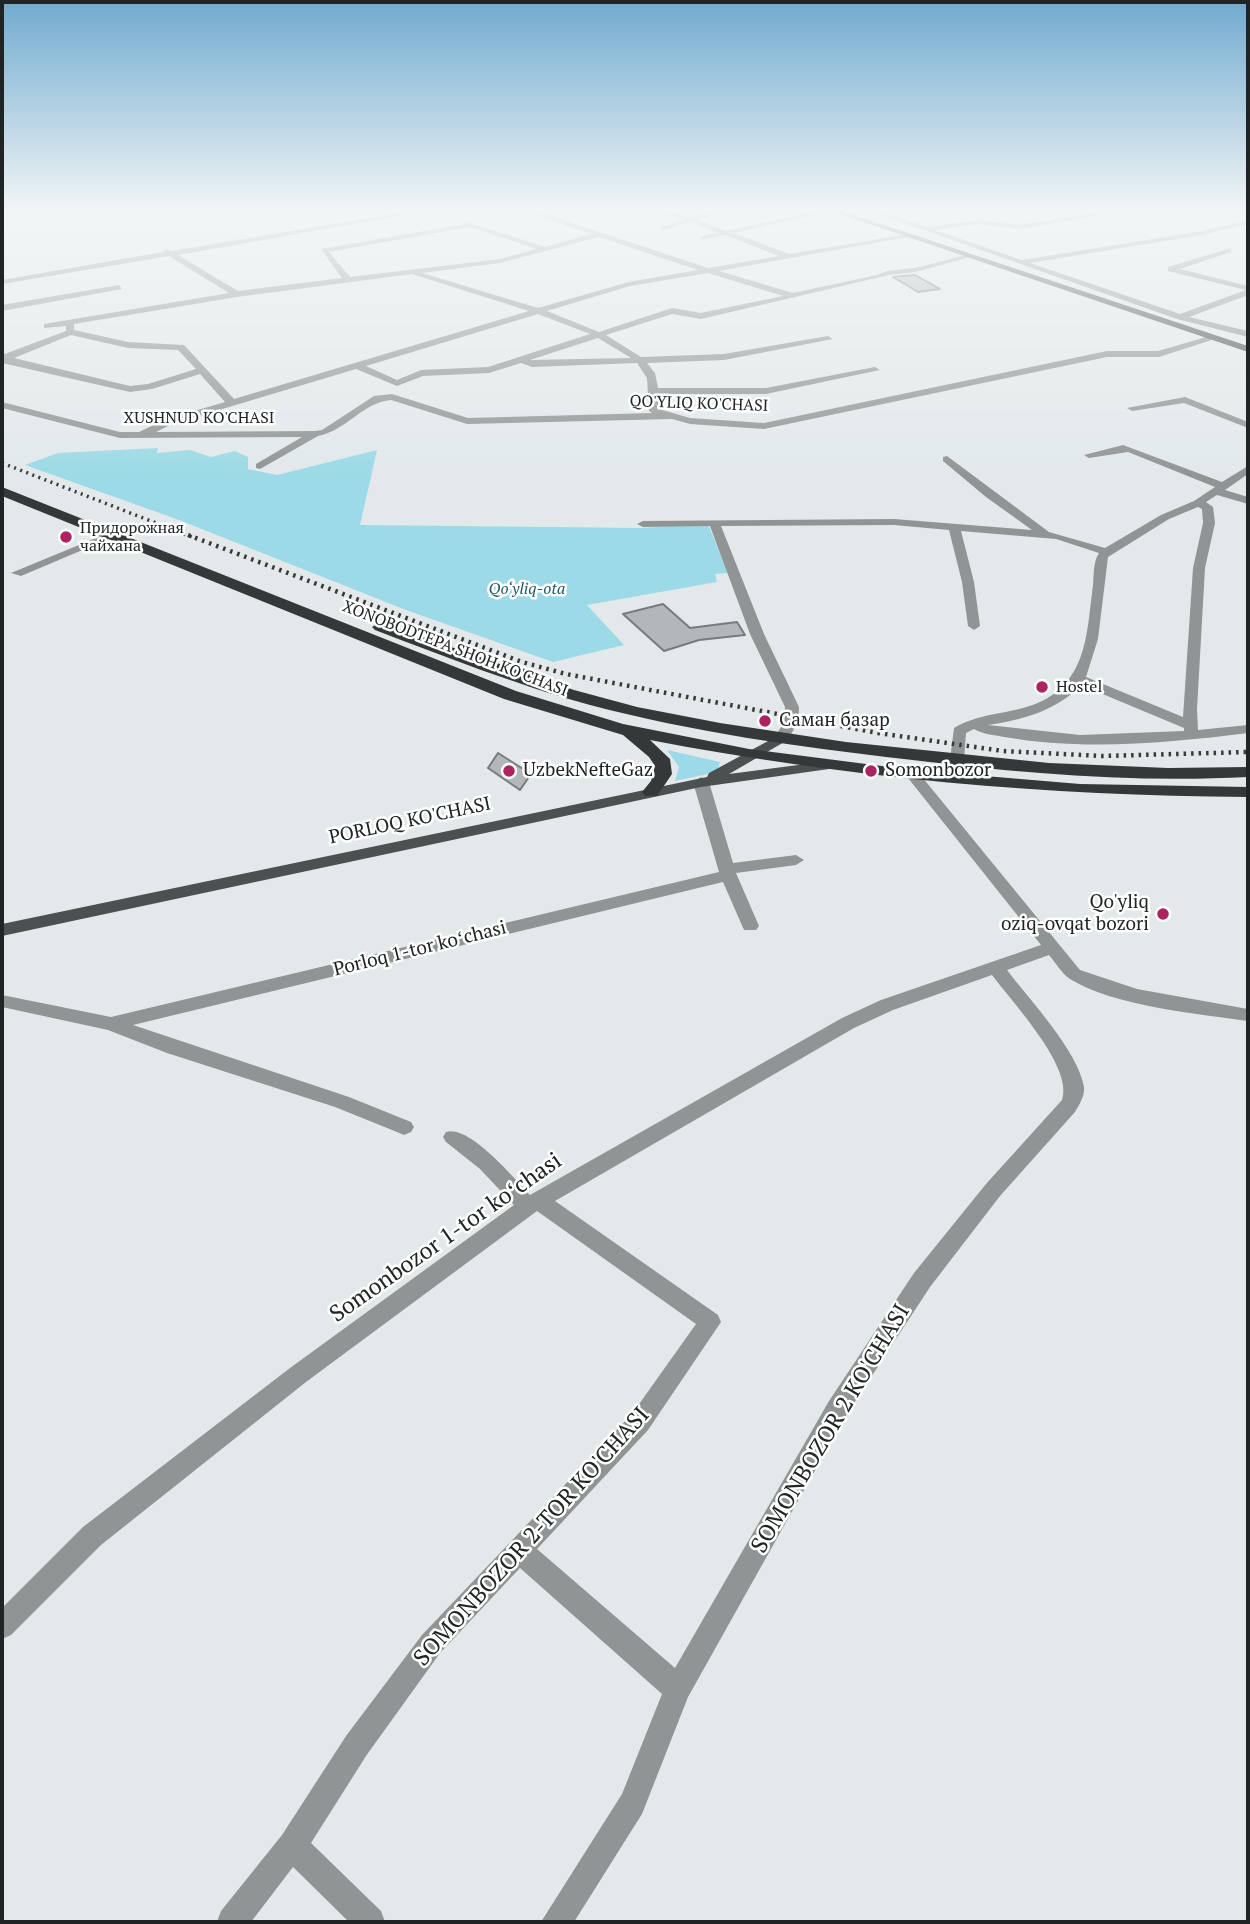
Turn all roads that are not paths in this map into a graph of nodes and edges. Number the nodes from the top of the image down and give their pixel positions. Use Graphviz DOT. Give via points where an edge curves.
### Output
graph roads {
  1 [pos="56,298"];
  2 [pos="215,298"];
  3 [pos="491,298"];
  4 [pos="580,298"];
  5 [pos="785,298"];
  6 [pos="1092,298"];
  7 [pos="1118,298"];
  8 [pos="1124,298"];
  9 [pos="1228,298"];
  10 [pos="137,302"];
  11 [pos="2,307"];
  12 [pos="146,310"];
  13 [pos="533,311"];
  14 [pos="1180,317"];
  15 [pos="47,326"];
  16 [pos="70,327"];
  17 [pos="597,333"];
  18 [pos="1248,336"];
  19 [pos="1213,338"];
  20 [pos="828,339"];
  21 [pos="1248,343"];
  22 [pos="1248,349"];
  23 [pos="640,358"];
  24 [pos="2,359"];
  25 [pos="519,359"];
  26 [pos="358,366"];
  27 [pos="874,370"];
  28 [pos="200,371"];
  29 [pos="652,391"];
  30 [pos="232,403"];
  31 [pos="2,405"];
  32 [pos="1132,408"];
  33 [pos="672,416"];
  34 [pos="1248,425"];
  35 [pos="143,434"];
  36 [pos="313,436"];
  37 [pos="1089,455"];
  38 [pos="947,459"];
  39 [pos="260,466"];
  40 [pos="1248,469"];
  41 [pos="2,477"];
  42 [pos="1220,488"];
  43 [pos="2,491"];
  44 [pos="1248,501"];
  45 [pos="1198,503"];
  46 [pos="714,522"];
  47 [pos="643,524"];
  48 [pos="954,527"];
  49 [pos="129,528"];
  50 [pos="113,535"];
  51 [pos="1046,535"];
  52 [pos="1106,552"];
  53 [pos="17,573"];
  54 [pos="974,626"];
  55 [pos="1079,679"];
  56 [pos="967,725"];
  57 [pos="620,729"];
  58 [pos="1248,729"];
  59 [pos="1190,730"];
  60 [pos="781,738"];
  61 [pos="749,754"];
  62 [pos="957,760"];
  63 [pos="829,765"];
  64 [pos="1248,772"];
  65 [pos="913,775"];
  66 [pos="701,782"];
  67 [pos="652,792"];
  68 [pos="1248,792"];
  69 [pos="796,860"];
  70 [pos="727,872"];
  71 [pos="750,926"];
  72 [pos="2,930"];
  73 [pos="1053,947"];
  74 [pos="996,968"];
  75 [pos="2,1001"];
  76 [pos="1248,1015"];
  77 [pos="111,1024"];
  78 [pos="404,1127"];
  79 [pos="453,1137"];
  80 [pos="533,1203"];
  81 [pos="520,1551"];
  82 [pos="2,1626"];
  83 [pos="678,1689"];
  84 [pos="292,1845"];
  85 [pos="232,1922"];
  86 [pos="370,1922"];
  87 [pos="556,1922"];
  1 -- 11 [label="street"];
  2 -- 12 [label="street"];
  3 -- 13 [label="street"];
  4 -- 13 [label="street"];
  5 -- 17 [label="street" via="701,316 672,311"];
  6 -- 19 [label="main road"];
  7 -- 21 [label="main road"];
  8 -- 14 [label="street"];
  9 -- 14 [label="street"];
  10 -- 12 [label="street"];
  12 -- 16 [label="street"];
  13 -- 17 [label="street"];
  13 -- 26 [label="street"];
  14 -- 18 [label="street"];
  15 -- 16 [label="street"];
  16 -- 24 [label="street"];
  16 -- 28 [label="street" via="148,348 181,347"];
  17 -- 23 [label="street"];
  17 -- 25 [label="street"];
  18 -- 21 [label="main road" via="1244,340"];
  19 -- 22 [label="main road"];
  19 -- 33 [label="street, QO'YLIQ KO'CHASI" via="1159,354 1108,354 764,426"];
  20 -- 23 [label="street" via="724,357"];
  23 -- 25 [label="street" via="532,364"];
  23 -- 29 [label="street" via="651,372"];
  24 -- 28 [label="street" via="130,389"];
  25 -- 26 [label="street" via="489,370 421,373 397,383"];
  26 -- 30 [label="street"];
  27 -- 29 [label="street" via="766,391"];
  28 -- 30 [label="street"];
  29 -- 33 [label="street" via="654,411"];
  30 -- 35 [label="street"];
  31 -- 35 [label="street, XUSHNUD KO'CHASI" via="99,431"];
  32 -- 34 [label="street" via="1185,400"];
  33 -- 36 [label="street, QO'YLIQ KO'CHASI" via="467,421 392,397 377,398"];
  35 -- 36 [label="street, XUSHNUD KO'CHASI"];
  36 -- 39 [label="street, QO'YLIQ KO'CHASI"];
  37 -- 42 [label="street" via="1130,449"];
  38 -- 51 [label="street"];
  40 -- 42 [label="street"];
  41 -- 49 [label="highway, XONOBODTEPA SHOH KO'CHASI"];
  42 -- 44 [label="street"];
  42 -- 45 [label="street"];
  43 -- 50 [label="highway, XONOBODTEPA SHOH KO'CHASI"];
  45 -- 52 [label="street"];
  45 -- 59 [label="street" via="1207,507 1209,523 1199,568"];
  46 -- 47 [label="street"];
  46 -- 48 [label="street" via="864,521"];
  46 -- 60 [label="street" via="757,634 792,708"];
  48 -- 51 [label="street"];
  48 -- 54 [label="street"];
  49 -- 50 [label="highway"];
  49 -- 60 [label="highway, XONOBODTEPA SHOH KO'CHASI" via="509,675 645,714"];
  50 -- 53 [label="street"];
  50 -- 57 [label="highway, XONOBODTEPA SHOH KO'CHASI" via="510,695"];
  51 -- 52 [label="street"];
  52 -- 55 [label="street"];
  55 -- 56 [label="street" via="1036,710"];
  55 -- 59 [label="street"];
  56 -- 59 [label="street" via="1009,734 1100,739"];
  56 -- 62 [label="street" via="958,732"];
  57 -- 61 [label="highway, XONOBODTEPA SHOH KO'CHASI"];
  57 -- 67 [label="highway" via="647,745 662,761 664,774"];
  58 -- 59 [label="street"];
  60 -- 61 [label="main road"];
  60 -- 62 [label="highway, XONOBODTEPA SHOH KO'CHASI"];
  61 -- 63 [label="highway, XONOBODTEPA SHOH KO'CHASI"];
  61 -- 66 [label="main road"];
  62 -- 64 [label="highway, XONOBODTEPA SHOH KO'CHASI" via="1116,773"];
  63 -- 65 [label="highway, XONOBODTEPA SHOH KO'CHASI"];
  63 -- 66 [label="main road, PORLOQ KO'CHASI"];
  65 -- 68 [label="highway, XONOBODTEPA SHOH KO'CHASI" via="1080,789"];
  65 -- 73 [label="street"];
  66 -- 67 [label="main road, PORLOQ KO'CHASI"];
  66 -- 70 [label="street"];
  67 -- 72 [label="main road, PORLOQ KO'CHASI"];
  69 -- 70 [label="street, Porloq 1-tor koʻchasi"];
  70 -- 71 [label="street"];
  70 -- 77 [label="street, Porloq 1-tor koʻchasi"];
  73 -- 74 [label="street, Somonbozor 1-tor koʻchasi"];
  73 -- 76 [label="street" via="1074,974 1106,987"];
  74 -- 80 [label="street, Somonbozor 1-tor koʻchasi" via="848,1023"];
  74 -- 83 [label="street, SOMONBOZOR 2 KO'CHASI" via="1066,1066 1074,1090 1072,1099 922,1280 837,1409"];
  75 -- 77 [label="street, Porloq 1-tor koʻchasi"];
  77 -- 78 [label="street, Porloq 1-tor koʻchasi"];
  79 -- 80 [label="street"];
  80 -- 81 [label="street, SOMONBOZOR 2-TOR KO'CHASI" via="710,1322 640,1422"];
  80 -- 82 [label="street, Somonbozor 1-tor koʻchasi" via="298,1375 103,1528"];
  81 -- 83 [label="street"];
  81 -- 84 [label="street, SOMONBOZOR 2-TOR KO'CHASI" via="431,1644 356,1746"];
  83 -- 87 [label="street, SOMONBOZOR 2 KO'CHASI" via="632,1804"];
  84 -- 85 [label="street, SOMONBOZOR 2-TOR KO'CHASI"];
  84 -- 86 [label="street"];
}
